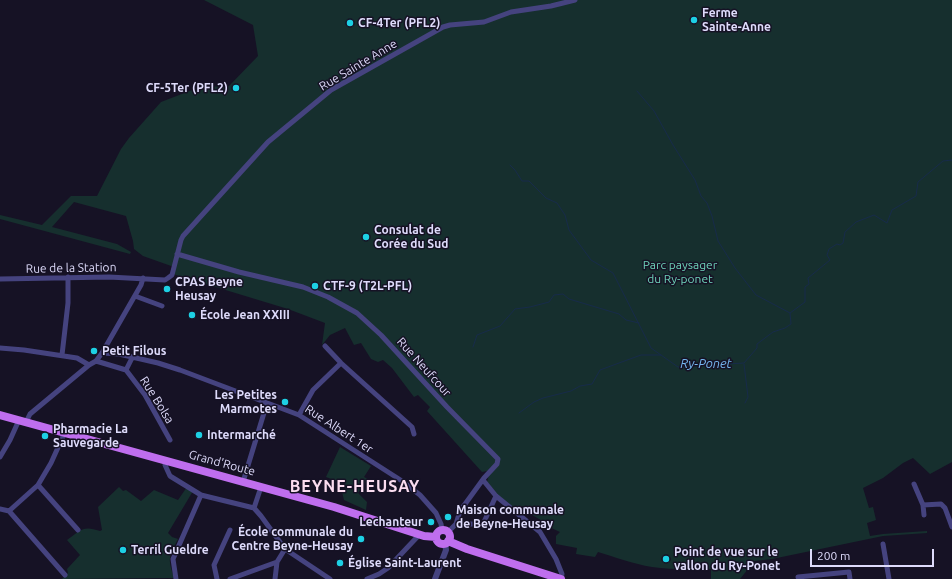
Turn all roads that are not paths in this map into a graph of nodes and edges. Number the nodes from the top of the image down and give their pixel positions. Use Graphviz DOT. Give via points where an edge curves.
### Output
graph roads {
  1 [pos="574,0"];
  2 [pos="177,254"];
  3 [pos="174,267"];
  4 [pos="68,277"];
  5 [pos="143,278"];
  6 [pos="0,279"];
  7 [pos="135,296"];
  8 [pos="162,306"];
  9 [pos="107,344"];
  10 [pos="324,346"];
  11 [pos="0,348"];
  12 [pos="102,354"];
  13 [pos="113,354"];
  14 [pos="62,355"];
  15 [pos="132,358"];
  16 [pos="96,361"];
  17 [pos="341,363"];
  18 [pos="89,365"];
  19 [pos="126,370"];
  20 [pos="267,403"];
  21 [pos="0,415"];
  22 [pos="299,415"];
  23 [pos="22,421"];
  24 [pos="65,432"];
  25 [pos="414,434"];
  26 [pos="170,440"];
  27 [pos="0,457"];
  28 [pos="166,460"];
  29 [pos="483,480"];
  30 [pos="243,482"];
  31 [pos="914,484"];
  32 [pos="38,485"];
  33 [pos="261,486"];
  34 [pos="201,495"];
  35 [pos="496,496"];
  36 [pos="923,505"];
  37 [pos="0,508"];
  38 [pos="254,508"];
  39 [pos="9,511"];
  40 [pos="924,514"];
  41 [pos="456,524"];
  42 [pos="952,527"];
  43 [pos="78,530"];
  44 [pos="230,530"];
  45 [pos="420,534"];
  46 [pos="448,540"];
  47 [pos="883,544"];
  48 [pos="285,549"];
  49 [pos="277,562"];
  50 [pos="65,575"];
  51 [pos="798,577"];
  52 [pos="176,579"];
  53 [pos="217,579"];
  54 [pos="230,579"];
  55 [pos="275,579"];
  56 [pos="330,579"];
  57 [pos="367,579"];
  58 [pos="435,579"];
  59 [pos="561,579"];
  60 [pos="850,579"];
  61 [pos="889,579"];
  1 -- 2 [label="street, Rue Sainte Anne" via="511,12 484,22 443,27 331,90 268,142 183,236"];
  2 -- 3 [label="street, Rue Sainte Anne"];
  2 -- 29 [label="street, Rue Neufcour" via="302,287 357,312 457,418 496,455 498,463"];
  3 -- 5 [label="street, Rue de la Station" via="172,275 165,280"];
  4 -- 5 [label="street, Rue de la Station"];
  4 -- 6 [label="street, Rue de la Station"];
  4 -- 14 [label="street"];
  5 -- 7 [label="street"];
  7 -- 8 [label="street"];
  7 -- 9 [label="street"];
  9 -- 12 [label="street"];
  9 -- 13 [label="street"];
  10 -- 17 [label="street"];
  11 -- 14 [label="street"];
  12 -- 13 [label="street, Rue Albert 1er"];
  12 -- 16 [label="street"];
  13 -- 15 [label="street, Rue Albert 1er"];
  14 -- 18 [label="street" via="77,358"];
  15 -- 19 [label="street"];
  15 -- 20 [label="street, Rue Albert 1er" via="180,370"];
  16 -- 18 [label="street"];
  16 -- 19 [label="street"];
  17 -- 22 [label="street" via="313,390"];
  17 -- 25 [label="street" via="412,427"];
  18 -- 23 [label="street"];
  19 -- 26 [label="street, Rue Bolsa" via="145,395"];
  20 -- 22 [label="street, Rue Albert 1er"];
  20 -- 30 [label="street"];
  21 -- 23 [label="main road, Grand'Route"];
  22 -- 46 [label="street, Rue Albert 1er" via="420,495 436,513"];
  23 -- 24 [label="main road, Grand'Route"];
  23 -- 27 [label="street"];
  24 -- 28 [label="main road, Grand'Route"];
  24 -- 32 [label="street"];
  28 -- 30 [label="main road, Grand'Route"];
  28 -- 34 [label="street" via="165,465 170,476"];
  29 -- 35 [label="street"];
  29 -- 41 [label="street, Rue Neufcour" via="460,511"];
  30 -- 33 [label="main road, Grand'Route"];
  31 -- 36 [label="street"];
  32 -- 39 [label="street"];
  32 -- 43 [label="street"];
  33 -- 38 [label="street"];
  33 -- 45 [label="main road, Grand'Route"];
  34 -- 38 [label="street"];
  34 -- 52 [label="street" via="173,559"];
  35 -- 41 [label="street" via="483,524"];
  35 -- 59 [label="street" via="540,532 556,559 562,574"];
  36 -- 40 [label="street"];
  36 -- 42 [label="street" via="941,504"];
  37 -- 39 [label="street"];
  38 -- 48 [label="street"];
  39 -- 50 [label="street"];
  41 -- 46 [label="street"];
  44 -- 53 [label="street" via="214,565"];
  45 -- 46 [label="main road, Grand'Route" via="436,537 438,532"];
  45 -- 57 [label="street" via="388,568"];
  46 -- 58 [label="street"];
  46 -- 59 [label="main road"];
  47 -- 61 [label="street"];
  48 -- 49 [label="street"];
  48 -- 56 [label="street"];
  49 -- 54 [label="street"];
  49 -- 55 [label="street"];
  51 -- 60 [label="street" via="849,572"];
}
